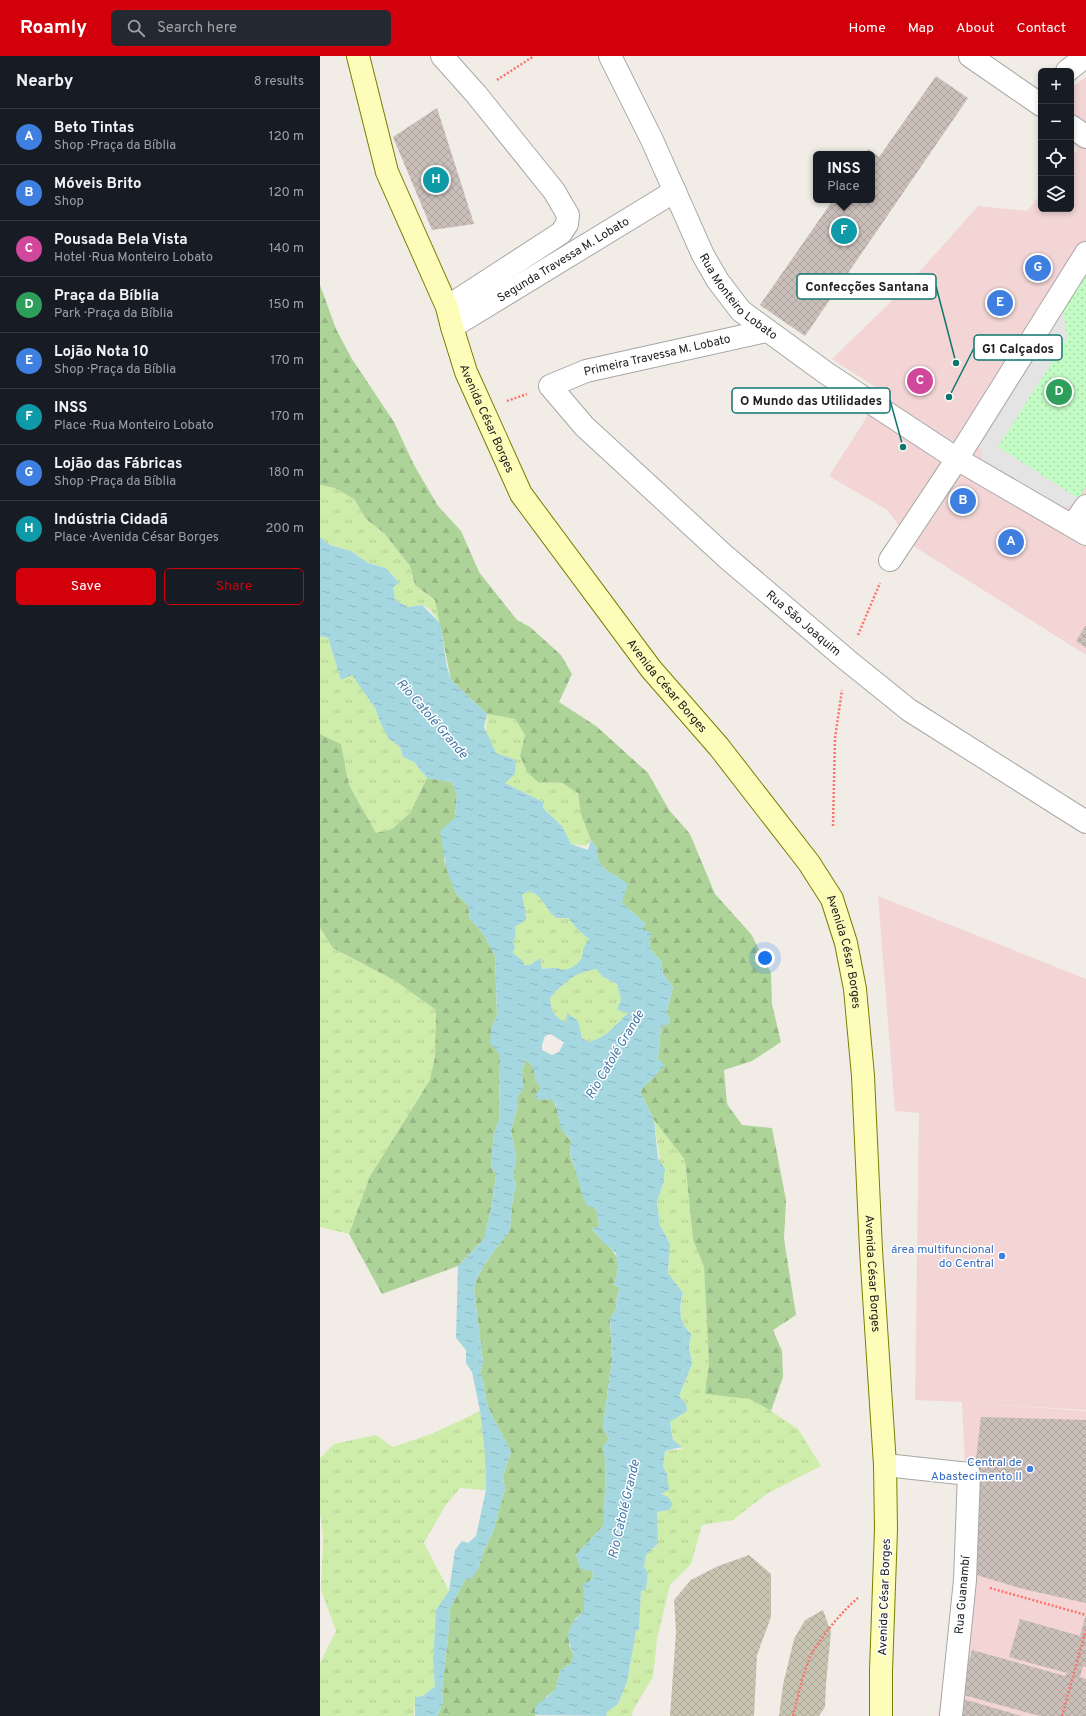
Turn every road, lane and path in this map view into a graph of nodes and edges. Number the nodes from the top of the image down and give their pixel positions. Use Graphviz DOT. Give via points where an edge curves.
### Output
graph roads {
  1 [pos="358,56"];
  2 [pos="442,56"];
  3 [pos="534,56"];
  4 [pos="610,56"];
  5 [pos="970,56"];
  6 [pos="1086,56"];
  7 [pos="1070,68"];
  8 [pos="476,94"];
  9 [pos="1038,98"];
  10 [pos="1074,128"];
  11 [pos="1086,137"];
  12 [pos="675,191"];
  13 [pos="1086,253"];
  14 [pos="449,317"];
  15 [pos="766,330"];
  16 [pos="550,386"];
  17 [pos="483,409"];
  18 [pos="957,459"];
  19 [pos="1086,506"];
  20 [pos="1079,530"];
  21 [pos="890,560"];
  22 [pos="847,660"];
  23 [pos="1086,822"];
  24 [pos="833,826"];
  25 [pos="885,1464"];
  26 [pos="884,1578"];
  27 [pos="965,1580"];
  28 [pos="1086,1615"];
  29 [pos="1086,1630"];
  30 [pos="793,1716"];
  31 [pos="881,1716"];
  32 [pos="951,1716"];
  33 [pos="1062,1716"];
  1 -- 14 [label="street, Avenida César Borges" via="387,172"];
  2 -- 8 [label="street"];
  3 -- 8 [label="path"];
  4 -- 12 [label="street, Rua Monteiro Lobato"];
  5 -- 9 [label="street"];
  6 -- 7 [label="street"];
  8 -- 14 [label="street" via="554,190 568,215 567,224 561,233"];
  10 -- 11 [label="street"];
  12 -- 14 [label="street, Segunda Travessa M. Lobato"];
  12 -- 15 [label="street, Rua Monteiro Lobato" via="703,255 718,281 741,311"];
  13 -- 18 [label="street"];
  14 -- 17 [label="street, Avenida César Borges" via="466,372"];
  15 -- 16 [label="street, Primeira Travessa M. Lobato" via="604,366"];
  15 -- 18 [label="street, Rua Monteiro Lobato" via="826,373"];
  16 -- 17 [label="path"];
  16 -- 22 [label="street, Rua São Joaquim" via="584,426 720,552"];
  17 -- 25 [label="street, Avenida César Borges" via="521,494 651,669 719,747 809,863 832,899 846,943 855,989 863,1076"];
  18 -- 20 [label="street, Rua Monteiro Lobato"];
  18 -- 21 [label="street"];
  19 -- 20 [label="street"];
  21 -- 22 [label="path"];
  22 -- 23 [label="street, Rua São Joaquim" via="909,710"];
  22 -- 24 [label="path" via="835,738"];
  25 -- 26 [label="street, Avenida César Borges"];
  25 -- 27 [label="street, Rua Guanambí" via="969,1474"];
  26 -- 30 [label="path" via="856,1599 837,1619 812,1654"];
  26 -- 31 [label="street, Avenida César Borges"];
  27 -- 28 [label="path"];
  27 -- 32 [label="street, Rua Guanambí"];
  29 -- 33 [label="path"];
}
